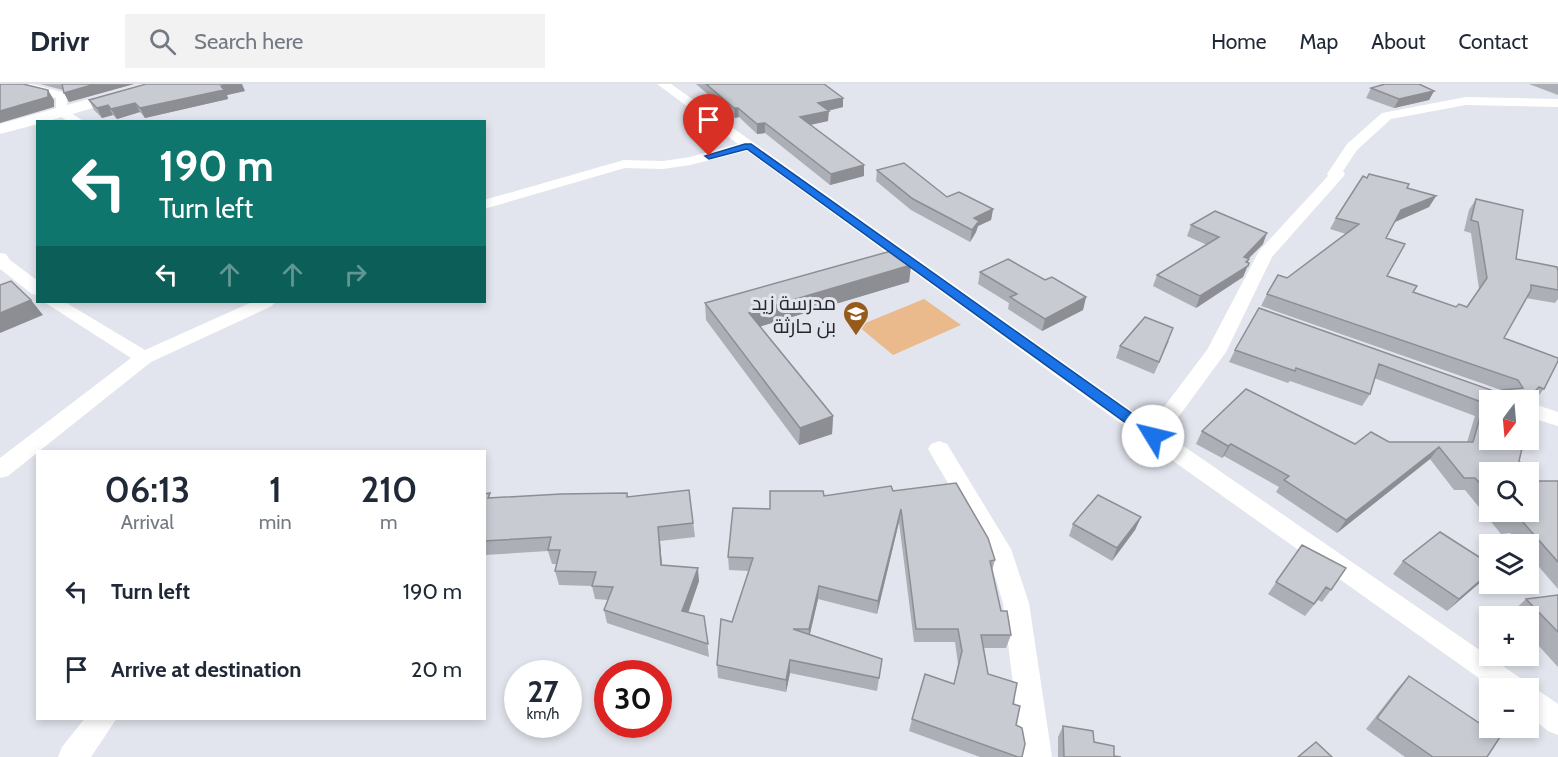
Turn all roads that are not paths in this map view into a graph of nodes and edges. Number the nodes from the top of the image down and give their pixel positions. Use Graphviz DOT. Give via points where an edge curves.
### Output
graph roads {
  1 [pos="17,84"];
  2 [pos="159,84"];
  3 [pos="663,84"];
  4 [pos="1558,103"];
  5 [pos="63,113"];
  6 [pos="76,120"];
  7 [pos="0,129"];
  8 [pos="748,146"];
  9 [pos="486,204"];
  10 [pos="0,258"];
  11 [pos="36,288"];
  12 [pos="55,303"];
  13 [pos="264,303"];
  14 [pos="1239,306"];
  15 [pos="1261,314"];
  16 [pos="144,358"];
  17 [pos="1539,413"];
  18 [pos="1558,419"];
  19 [pos="1153,436"];
  20 [pos="939,449"];
  21 [pos="0,470"];
  22 [pos="1501,678"];
  23 [pos="1539,706"];
  24 [pos="101,720"];
  25 [pos="1558,721"];
  26 [pos="73,757"];
  27 [pos="1037,757"];
  1 -- 5 [label="street" via="62,96"];
  2 -- 5 [label="street"];
  3 -- 8 [label="street"];
  4 -- 14 [label="street" via="1466,102 1387,116 1352,147 1334,174 1338,174 1265,255"];
  5 -- 6 [label="street"];
  5 -- 7 [label="street"];
  8 -- 9 [label="street" via="663,165 624,164"];
  8 -- 19 [label="street"];
  10 -- 11 [label="street"];
  12 -- 16 [label="street"];
  13 -- 16 [label="street"];
  14 -- 15 [label="street"];
  14 -- 19 [label="street" via="1216,352"];
  16 -- 21 [label="street"];
  17 -- 18 [label="street"];
  19 -- 22 [label="street"];
  20 -- 27 [label="street" via="999,549 1016,603"];
  23 -- 25 [label="street"];
  24 -- 26 [label="street"];
}
